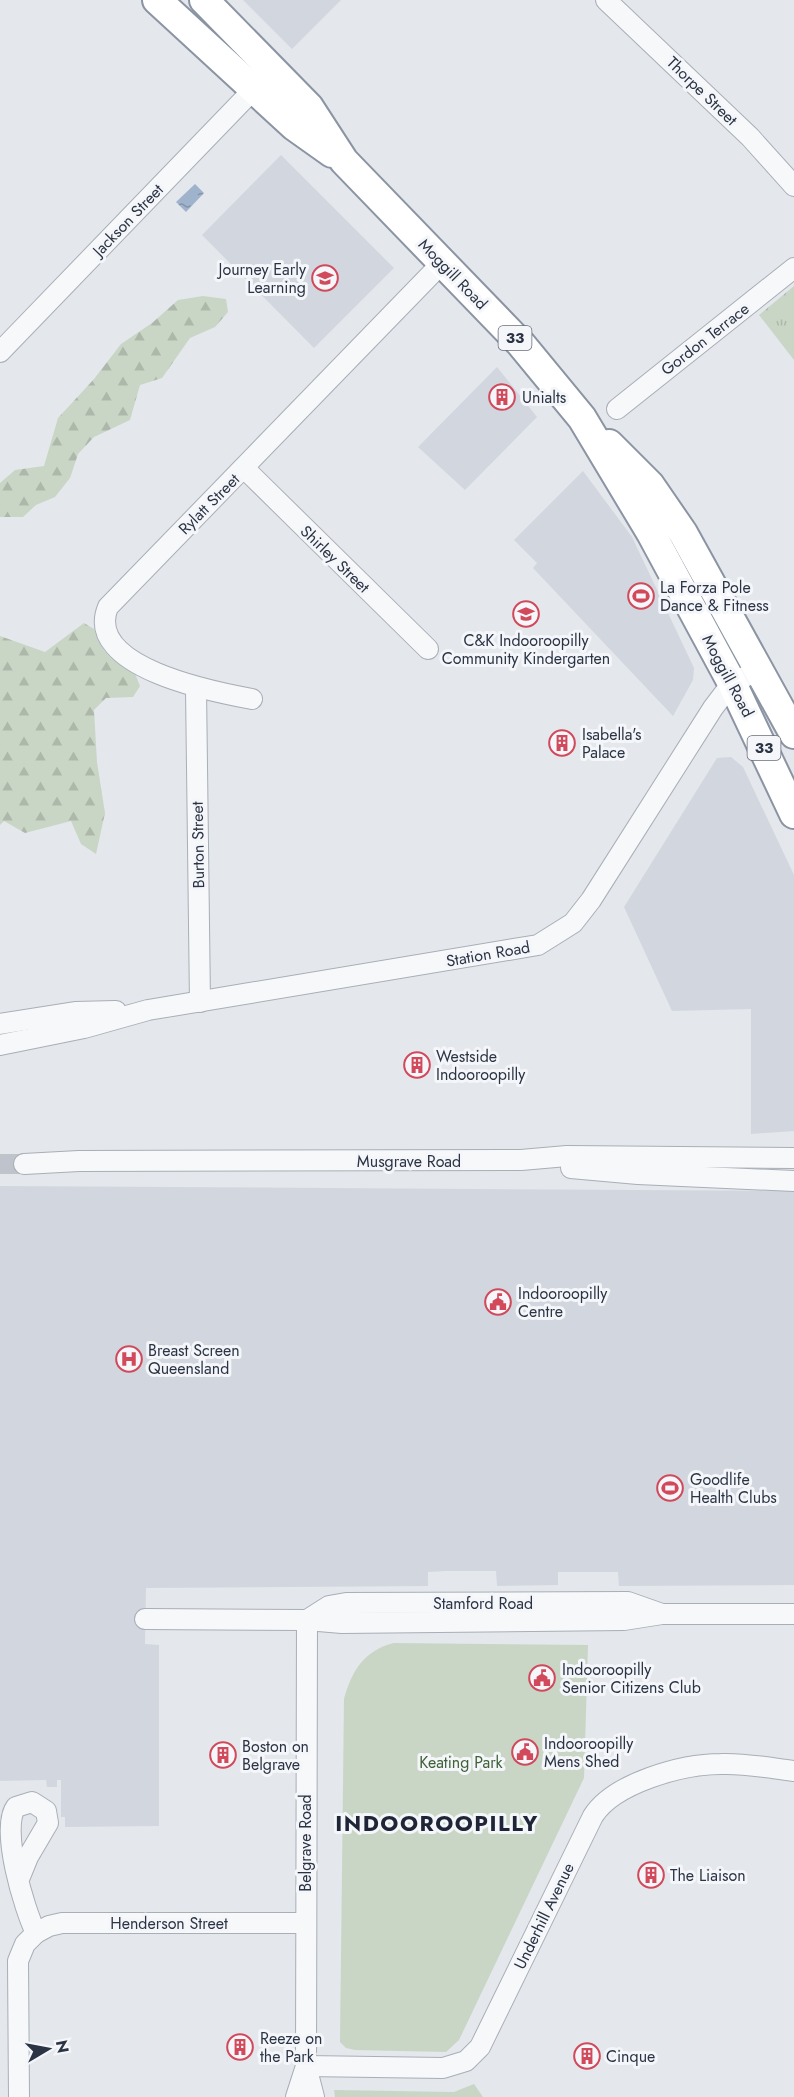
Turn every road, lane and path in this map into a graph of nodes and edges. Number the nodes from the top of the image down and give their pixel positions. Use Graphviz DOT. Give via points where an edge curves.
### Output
graph roads {
  1 [pos="157,0"];
  2 [pos="204,0"];
  3 [pos="606,0"];
  4 [pos="255,88"];
  5 [pos="344,161"];
  6 [pos="794,186"];
  7 [pos="442,263"];
  8 [pos="794,268"];
  9 [pos="0,352"];
  10 [pos="617,409"];
  11 [pos="582,418"];
  12 [pos="244,468"];
  13 [pos="428,649"];
  14 [pos="759,670"];
  15 [pos="732,683"];
  16 [pos="196,688"];
  17 [pos="252,699"];
  18 [pos="794,734"];
  19 [pos="794,814"];
  20 [pos="200,1002"];
  21 [pos="148,1010"];
  22 [pos="0,1024"];
  23 [pos="0,1045"];
  24 [pos="794,1158"];
  25 [pos="521,1160"];
  26 [pos="24,1164"];
  27 [pos="794,1180"];
  28 [pos="794,1614"];
  29 [pos="145,1619"];
  30 [pos="307,1620"];
  31 [pos="794,1771"];
  32 [pos="19,1879"];
  33 [pos="305,1923"];
  34 [pos="36,1933"];
  35 [pos="306,2067"];
  36 [pos="19,2097"];
  37 [pos="296,2097"];
  38 [pos="314,2097"];
  1 -- 4 [label="highway, Moggill Road / 33"];
  2 -- 5 [label="highway, Moggill Road / 33" via="309,107"];
  3 -- 6 [label="street, Thorpe Street" via="750,137"];
  4 -- 5 [label="highway, Moggill Road / 33" via="294,126"];
  4 -- 9 [label="street, Jackson Street"];
  5 -- 7 [label="highway, Moggill Road / 33"];
  7 -- 11 [label="highway, Moggill Road / 33" via="521,344"];
  7 -- 12 [label="street, Rylatt Street"];
  8 -- 10 [label="street, Gordon Terrace"];
  11 -- 14 [label="highway, Moggill Road / 33" via="654,490 682,532"];
  11 -- 15 [label="highway, Moggill Road / 33" via="651,533"];
  12 -- 13 [label="street, Shirley Street"];
  12 -- 16 [label="street, Rylatt Street" via="112,601 105,615 106,630 119,651"];
  14 -- 15 [label="street"];
  14 -- 18 [label="highway, Moggill Road / 33"];
  15 -- 19 [label="highway, Moggill Road / 33"];
  15 -- 20 [label="street, Station Road" via="591,900 553,938 516,951"];
  16 -- 17 [label="street, Rylatt Street"];
  16 -- 20 [label="street, Burton Street"];
  20 -- 21 [label="street, Station Road"];
  21 -- 22 [label="street, Station Road" via="75,1012"];
  21 -- 23 [label="street, Station Road"];
  24 -- 25 [label="street, Musgrave Road" via="567,1156"];
  25 -- 26 [label="street, Musgrave Road"];
  25 -- 27 [label="street" via="638,1174"];
  28 -- 30 [label="street, Stamford Road" via="662,1614 628,1602 355,1603 329,1606"];
  29 -- 30 [label="street, Stamford Road"];
  30 -- 33 [label="street, Belgrave Road"];
  31 -- 35 [label="street, Underhill Avenue" via="732,1764 704,1766 631,1785 605,1801 592,1816 483,2041 466,2061 439,2068"];
  32 -- 34 [label="street" via="23,1906"];
  33 -- 34 [label="street, Henderson Street" via="62,1923"];
  33 -- 35 [label="street, Belgrave Road"];
  34 -- 36 [label="street" via="25,1944 18,1962"];
  35 -- 37 [label="street, Belgrave Road"];
  35 -- 38 [label="street, Belgrave Road"];
}
